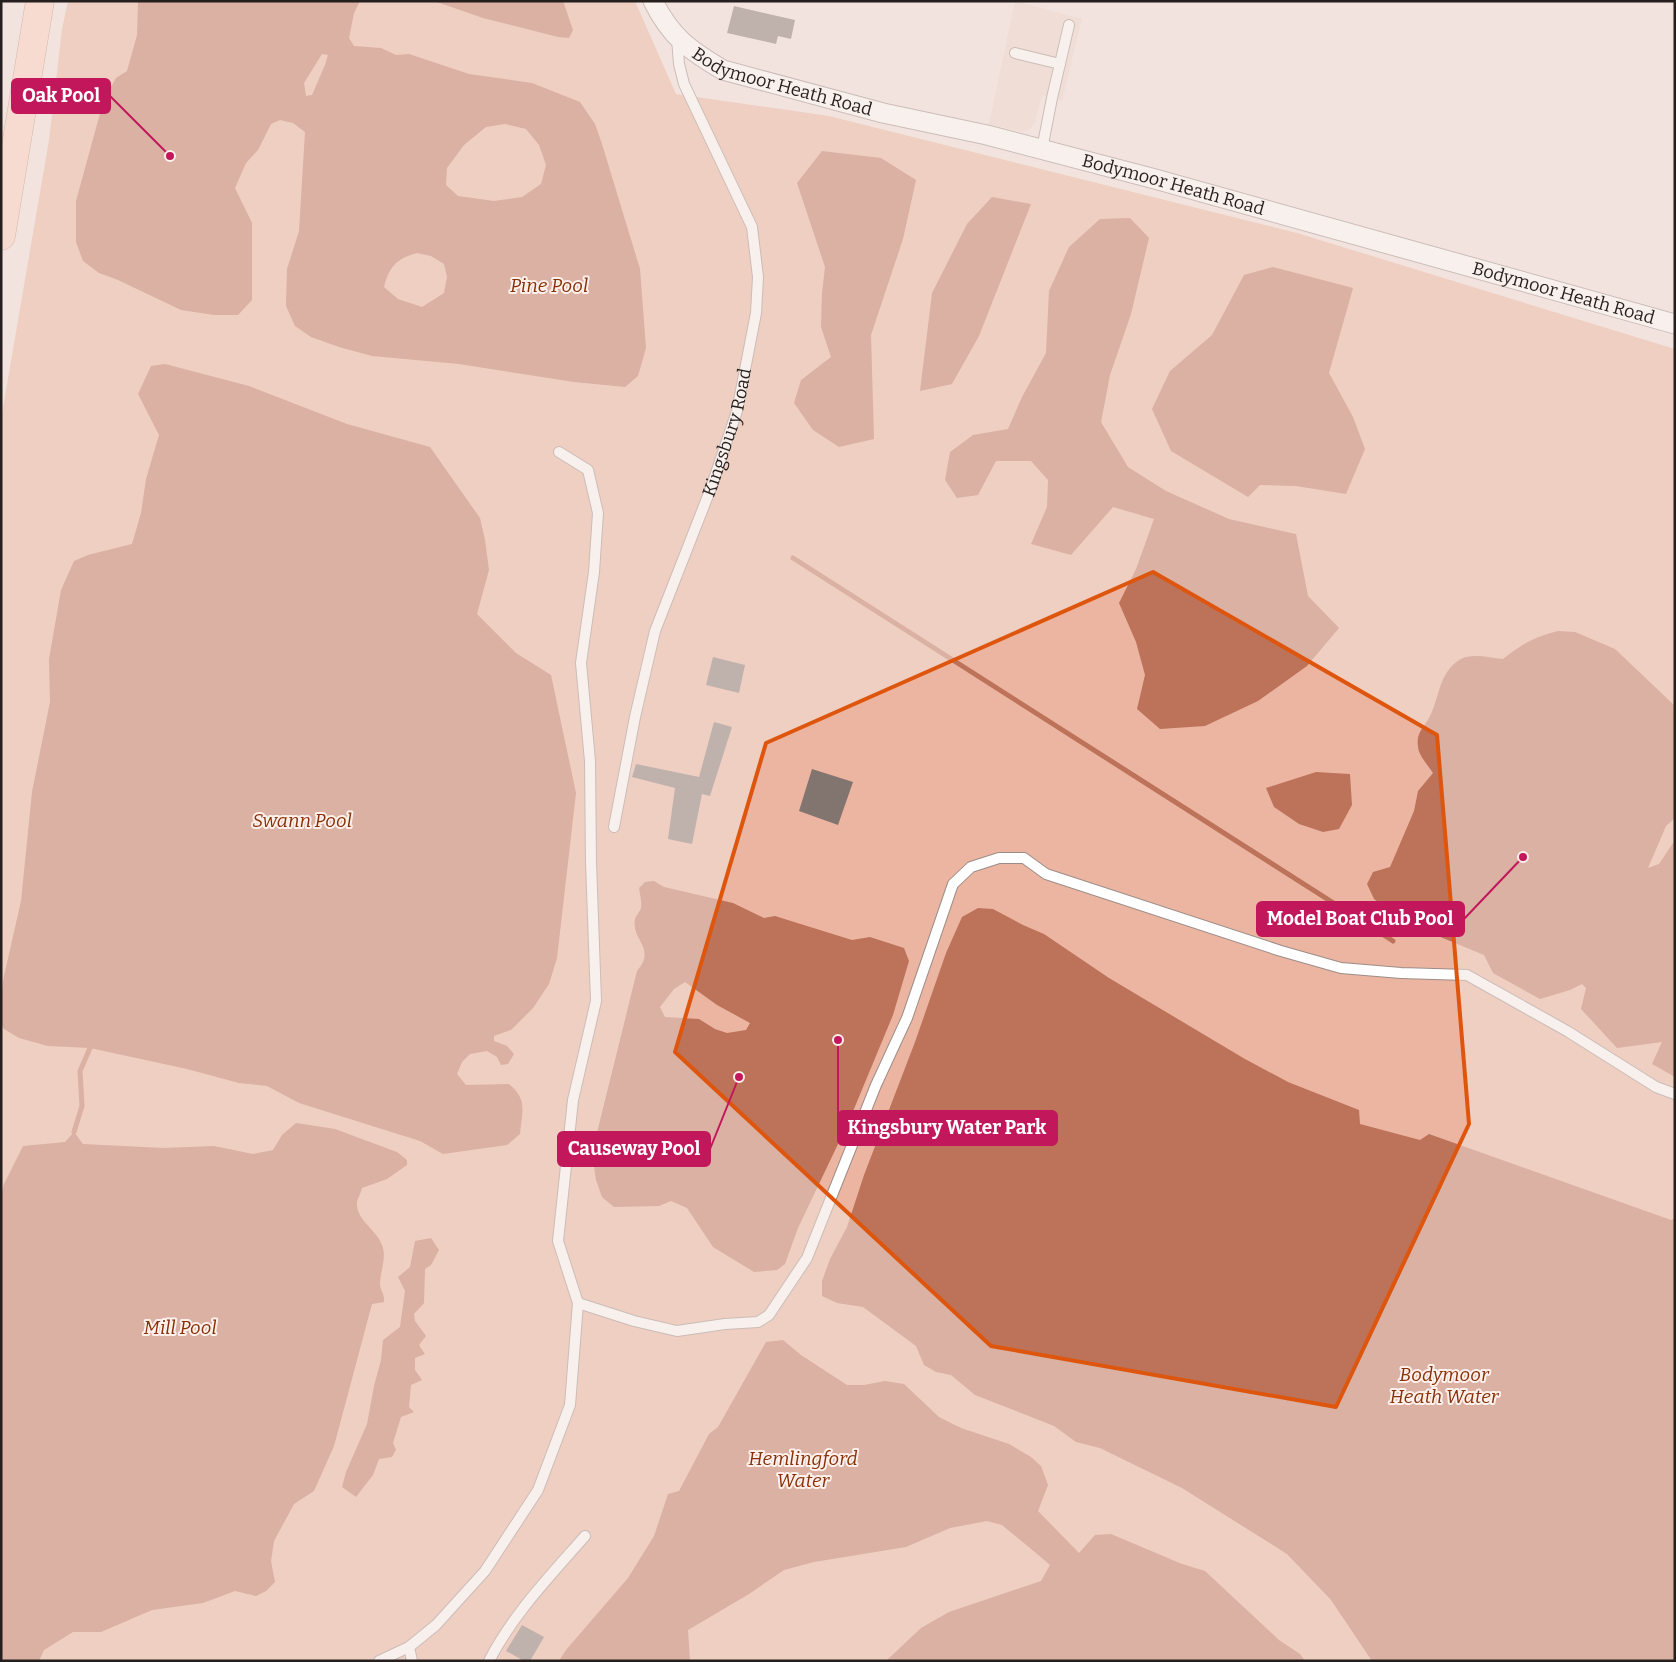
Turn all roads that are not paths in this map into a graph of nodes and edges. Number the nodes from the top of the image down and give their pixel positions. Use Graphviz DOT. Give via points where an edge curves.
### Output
graph roads {
  1 [pos="40,1"];
  2 [pos="654,1"];
  3 [pos="1068,25"];
  4 [pos="677,38"];
  5 [pos="1014,53"];
  6 [pos="1060,64"];
  7 [pos="1042,149"];
  8 [pos="1,236"];
  9 [pos="1675,324"];
  10 [pos="559,452"];
  11 [pos="614,827"];
  12 [pos="1675,1094"];
  13 [pos="578,1303"];
  14 [pos="585,1536"];
  15 [pos="409,1647"];
  16 [pos="379,1661"];
  17 [pos="412,1661"];
  18 [pos="489,1661"];
  1 -- 8 [label="main road"];
  2 -- 4 [label="street, Bodymoor Heath Road" via="660,16"];
  3 -- 6 [label="lane"];
  4 -- 7 [label="street, Bodymoor Heath Road" via="723,70 883,113"];
  4 -- 11 [label="lane, Kingsbury Road" via="684,84 752,227 758,277 756,313 737,411 711,488 655,631 634,717"];
  5 -- 6 [label="lane"];
  6 -- 7 [label="lane"];
  7 -- 9 [label="street, Bodymoor Heath Road"];
  10 -- 13 [label="lane" via="588,470 598,513 594,572 581,663 590,761 596,1002 574,1100 558,1241"];
  12 -- 13 [label="lane" via="1656,1087 1567,1031 1467,975 1341,968 1046,874 1024,858 999,858 971,867 953,884 906,1018 807,1258 769,1315 758,1322 677,1331"];
  13 -- 15 [label="lane" via="570,1405 538,1490 485,1571 436,1625"];
  14 -- 18 [label="lane" via="540,1588 499,1642"];
  15 -- 16 [label="lane"];
  15 -- 17 [label="lane"];
}
